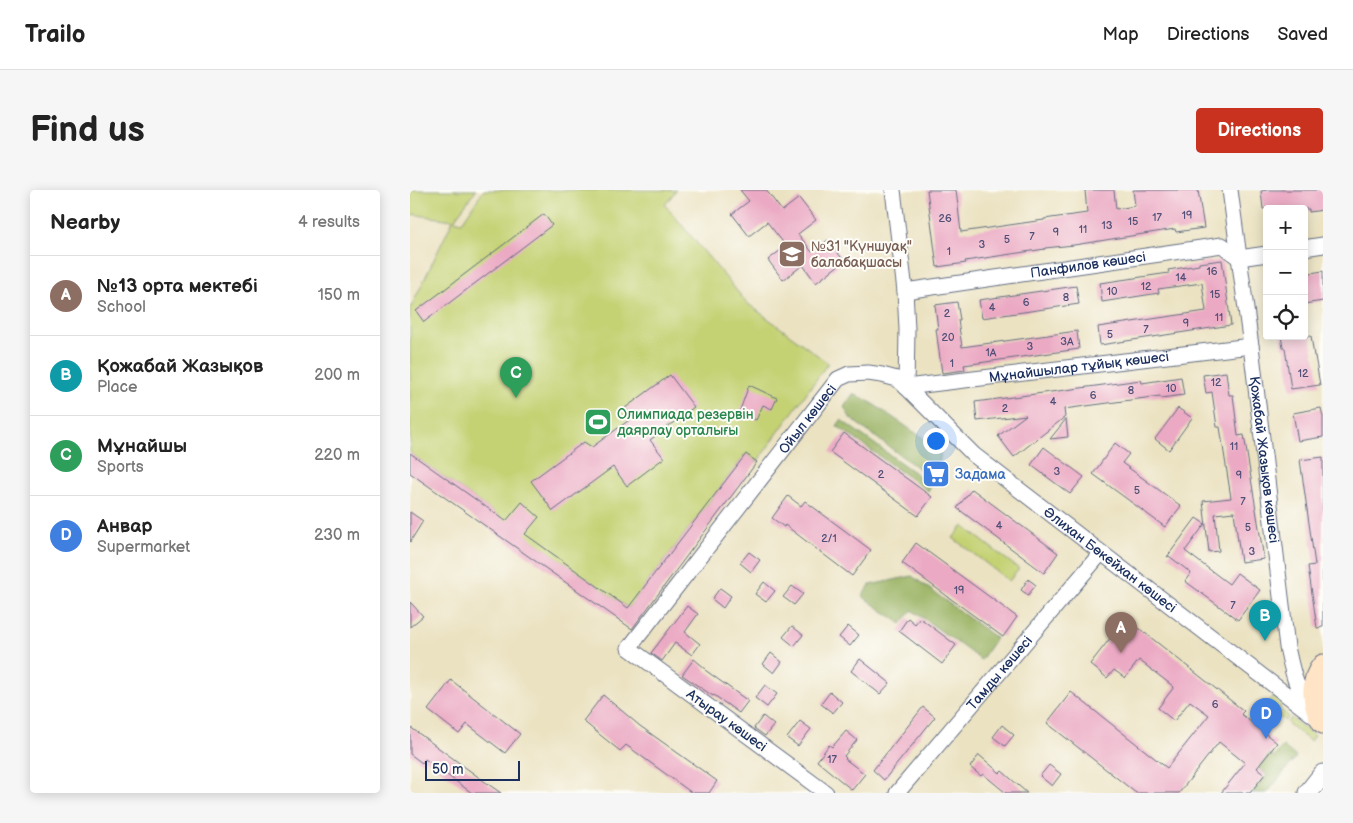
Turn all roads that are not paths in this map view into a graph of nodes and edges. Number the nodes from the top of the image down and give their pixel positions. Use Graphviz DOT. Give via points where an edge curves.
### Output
graph roads {
  1 [pos="893,190"];
  2 [pos="1230,190"];
  3 [pos="1323,245"];
  4 [pos="1308,247"];
  5 [pos="1263,255"];
  6 [pos="1239,258"];
  7 [pos="905,291"];
  8 [pos="1251,346"];
  9 [pos="906,387"];
  10 [pos="1102,553"];
  11 [pos="629,648"];
  12 [pos="1323,665"];
  13 [pos="1322,722"];
  14 [pos="1323,774"];
  15 [pos="826,793"];
  16 [pos="897,793"];
  17 [pos="1308,793"];
  1 -- 7 [label="street"];
  2 -- 6 [label="street, Қожабай Жазықов көшесі"];
  3 -- 4 [label="street"];
  5 -- 6 [label="street"];
  6 -- 7 [label="street, Панфилов көшесі" via="1222,245"];
  6 -- 8 [label="street, Қожабай Жазықов көшесі"];
  7 -- 9 [label="street"];
  8 -- 9 [label="street, Мұнайшылар тұйық көшесі"];
  8 -- 13 [label="street, Қожабай Жазықов көшесі" via="1287,647 1296,684"];
  9 -- 10 [label="street, Әлихан Бөкейхан көшесі" via="974,455"];
  9 -- 11 [label="street, Ойыл көшесі" via="897,379 868,373 849,374 838,379"];
  10 -- 13 [label="street, Әлихан Бөкейхан көшесі"];
  10 -- 16 [label="street, Тамды көшесі"];
  11 -- 15 [label="street, Атырау көшесі"];
  12 -- 13 [label="main road" via="1314,687"];
  14 -- 17 [label="street"];
}
